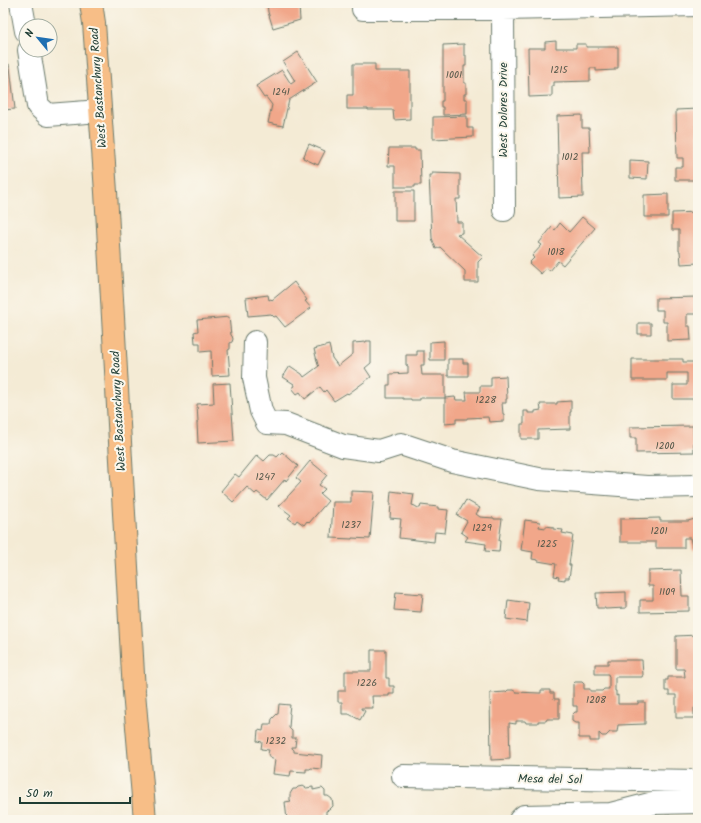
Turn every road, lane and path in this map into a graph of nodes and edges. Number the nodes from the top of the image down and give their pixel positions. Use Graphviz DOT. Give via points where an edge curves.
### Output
graph roads {
  1 [pos="22,3"];
  2 [pos="91,3"];
  3 [pos="698,5"];
  4 [pos="407,6"];
  5 [pos="363,9"];
  6 [pos="503,9"];
  7 [pos="24,18"];
  8 [pos="30,58"];
  9 [pos="100,111"];
  10 [pos="504,210"];
  11 [pos="255,342"];
  12 [pos="698,486"];
  13 [pos="403,776"];
  14 [pos="698,781"];
  15 [pos="698,802"];
  16 [pos="145,820"];
  17 [pos="520,820"];
  1 -- 7 [label="street"];
  2 -- 9 [label="main road, West Bastanchury Road"];
  3 -- 6 [label="street"];
  4 -- 5 [label="street"];
  4 -- 6 [label="street"];
  6 -- 10 [label="street, West Dolores Drive"];
  8 -- 9 [label="street" via="38,106 48,115"];
  9 -- 16 [label="main road, West Bastanchury Road" via="134,684"];
  11 -- 12 [label="street" via="254,378 261,411 267,423 286,424 343,446 378,451 401,444 452,461 539,479 647,487"];
  13 -- 14 [label="street, Mesa del Sol"];
  15 -- 17 [label="street" via="654,803 611,814 524,816"];
}
